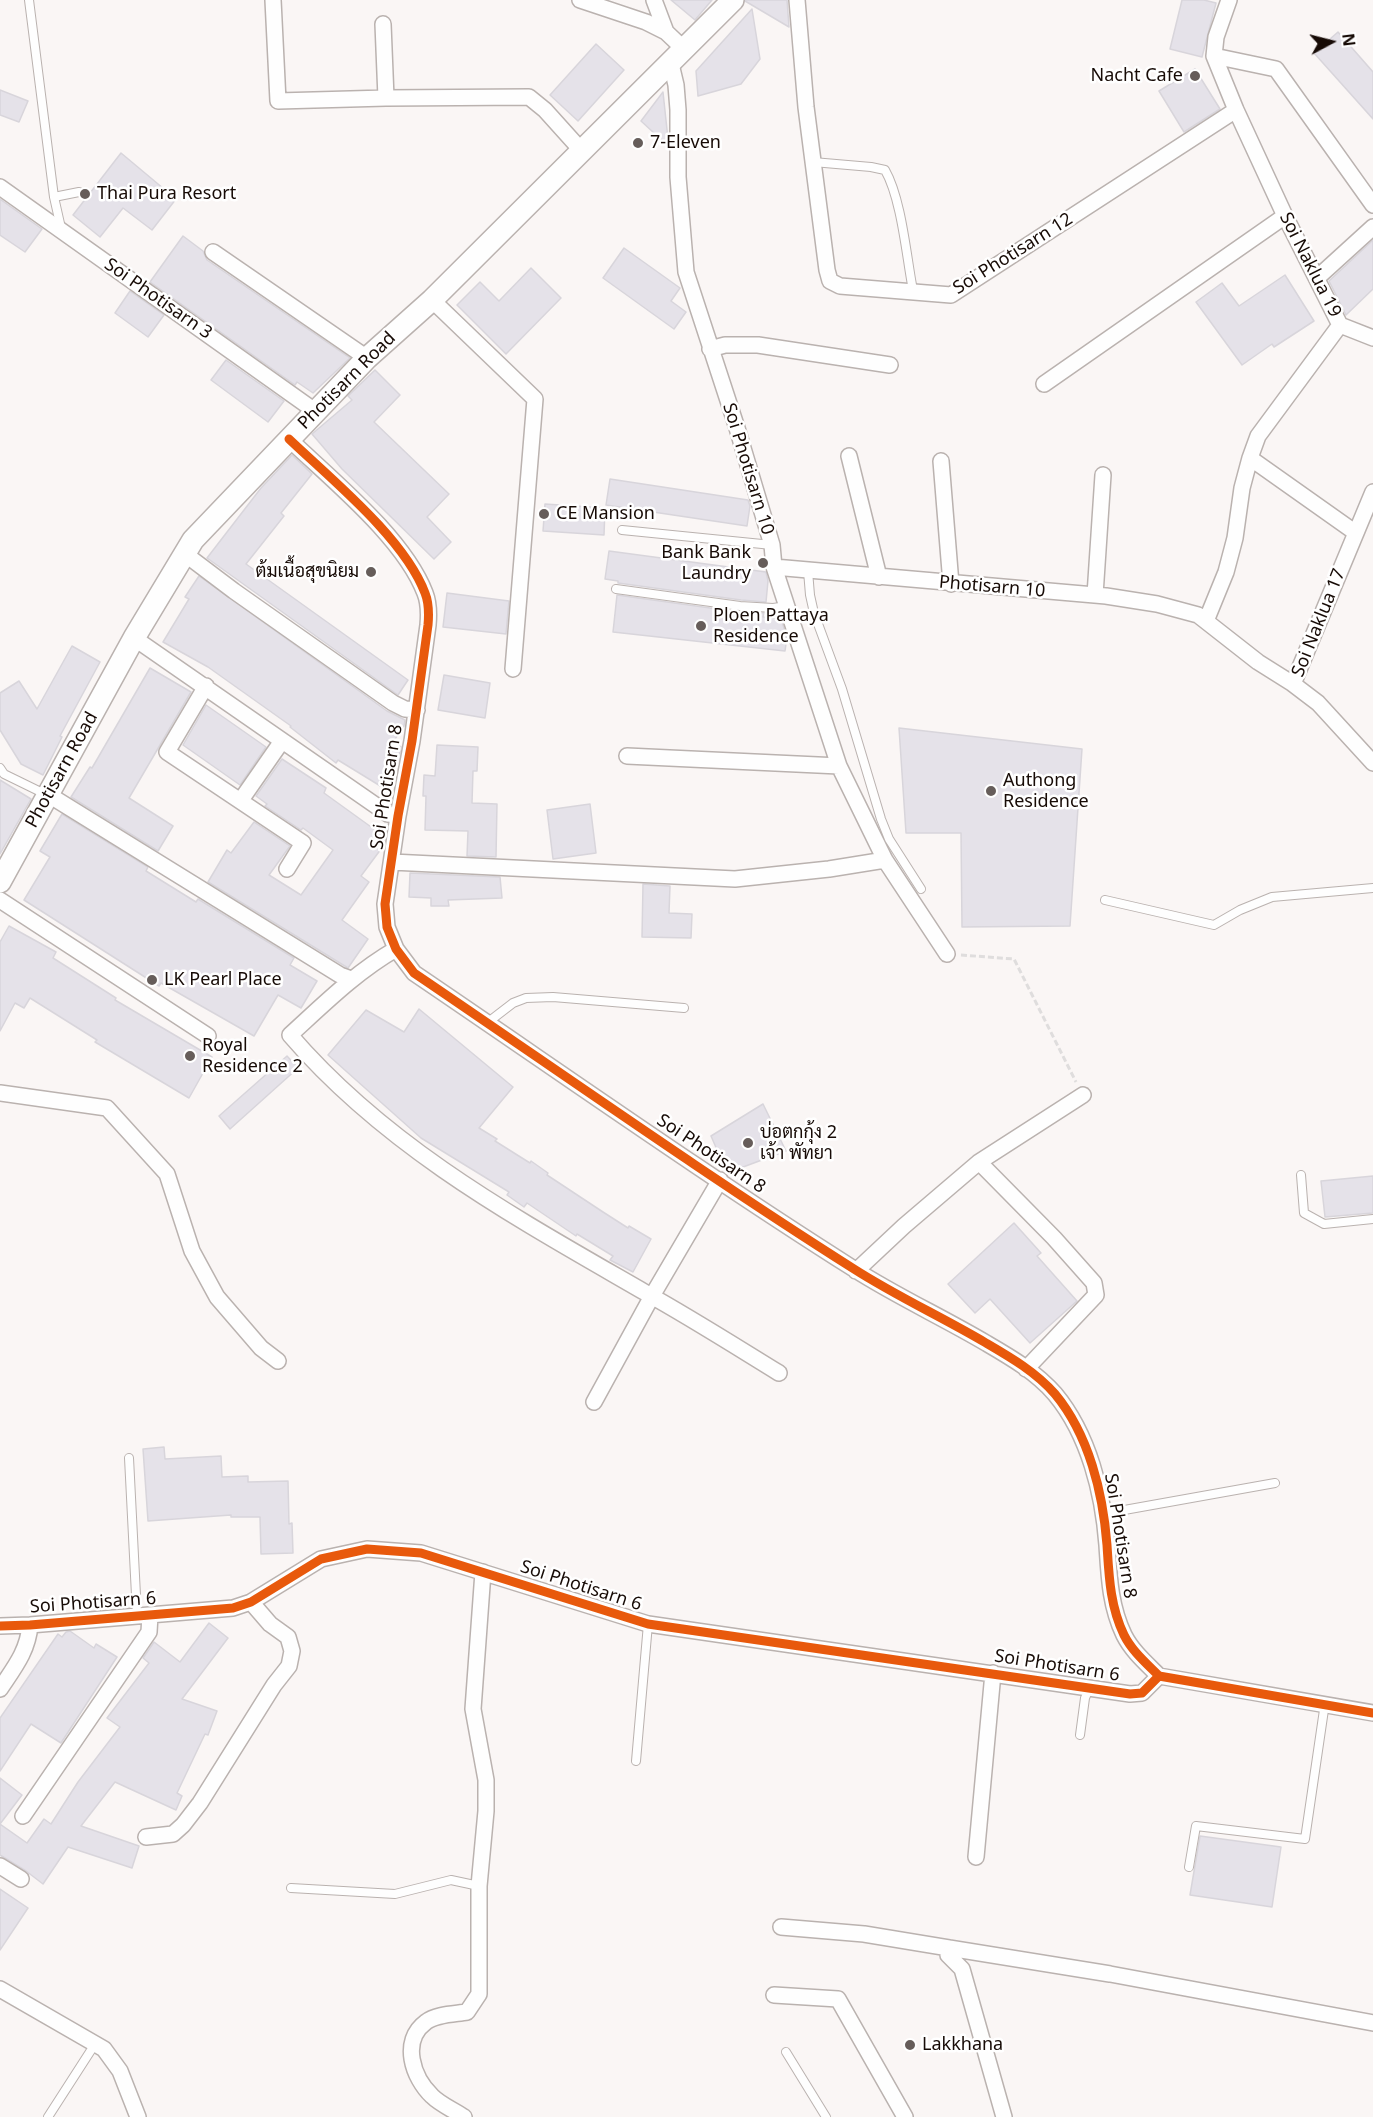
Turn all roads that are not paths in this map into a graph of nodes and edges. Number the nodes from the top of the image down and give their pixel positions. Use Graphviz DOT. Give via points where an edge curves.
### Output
graph roads {
  1 [pos="29,0"];
  2 [pos="273,0"];
  3 [pos="580,0"];
  4 [pos="654,0"];
  5 [pos="734,0"];
  6 [pos="797,0"];
  7 [pos="1229,0"];
  8 [pos="382,24"];
  9 [pos="666,32"];
  10 [pos="1214,56"];
  11 [pos="678,57"];
  12 [pos="386,98"];
  13 [pos="1236,110"];
  14 [pos="581,150"];
  15 [pos="813,162"];
  16 [pos="0,188"];
  17 [pos="79,192"];
  18 [pos="54,197"];
  19 [pos="1373,205"];
  20 [pos="1285,216"];
  21 [pos="1373,227"];
  22 [pos="61,230"];
  23 [pos="213,252"];
  24 [pos="1317,278"];
  25 [pos="912,293"];
  26 [pos="432,300"];
  27 [pos="1340,325"];
  28 [pos="1373,338"];
  29 [pos="710,349"];
  30 [pos="368,358"];
  31 [pos="890,365"];
  32 [pos="1044,384"];
  33 [pos="315,411"];
  34 [pos="289,439"];
  35 [pos="849,456"];
  36 [pos="1250,458"];
  37 [pos="941,461"];
  38 [pos="1103,475"];
  39 [pos="1373,492"];
  40 [pos="622,530"];
  41 [pos="1356,533"];
  42 [pos="772,545"];
  43 [pos="184,554"];
  44 [pos="774,567"];
  45 [pos="808,572"];
  46 [pos="879,578"];
  47 [pos="951,584"];
  48 [pos="616,590"];
  49 [pos="1095,595"];
  50 [pos="787,606"];
  51 [pos="1206,621"];
  52 [pos="134,638"];
  53 [pos="513,669"];
  54 [pos="1293,684"];
  55 [pos="206,686"];
  56 [pos="417,710"];
  57 [pos="282,741"];
  58 [pos="627,756"];
  59 [pos="1373,763"];
  60 [pos="839,766"];
  61 [pos="0,768"];
  62 [pos="49,795"];
  63 [pos="241,800"];
  64 [pos="398,816"];
  65 [pos="885,860"];
  66 [pos="392,862"];
  67 [pos="287,869"];
  68 [pos="0,882"];
  69 [pos="1373,888"];
  70 [pos="921,889"];
  71 [pos="0,900"];
  72 [pos="1105,900"];
  73 [pos="396,949"];
  74 [pos="947,954"];
  75 [pos="351,979"];
  76 [pos="684,1008"];
  77 [pos="487,1023"];
  78 [pos="208,1036"];
  79 [pos="0,1093"];
  80 [pos="1083,1095"];
  81 [pos="979,1162"];
  82 [pos="1301,1175"];
  83 [pos="720,1180"];
  84 [pos="1373,1219"];
  85 [pos="856,1271"];
  86 [pos="652,1296"];
  87 [pos="278,1361"];
  88 [pos="1026,1369"];
  89 [pos="779,1373"];
  90 [pos="594,1402"];
  91 [pos="129,1458"];
  92 [pos="1275,1483"];
  93 [pos="1102,1514"];
  94 [pos="483,1572"];
  95 [pos="251,1602"];
  96 [pos="144,1615"];
  97 [pos="648,1624"];
  98 [pos="30,1625"];
  99 [pos="0,1626"];
  100 [pos="993,1673"];
  101 [pos="1159,1676"];
  102 [pos="0,1689"];
  103 [pos="1089,1689"];
  104 [pos="1325,1703"];
  105 [pos="1373,1713"];
  106 [pos="1080,1735"];
  107 [pos="636,1761"];
  108 [pos="23,1816"];
  109 [pos="146,1837"];
  110 [pos="976,1857"];
  111 [pos="0,1866"];
  112 [pos="1189,1867"];
  113 [pos="21,1879"];
  114 [pos="479,1886"];
  115 [pos="291,1888"];
  116 [pos="781,1927"];
  117 [pos="949,1948"];
  118 [pos="0,1989"];
  119 [pos="774,1995"];
  120 [pos="1373,2024"];
  121 [pos="95,2044"];
  122 [pos="786,2052"];
  123 [pos="48,2117"];
  124 [pos="138,2117"];
  125 [pos="464,2117"];
  126 [pos="826,2117"];
  127 [pos="905,2117"];
  128 [pos="1004,2117"];
  1 -- 18 [label="lane"];
  2 -- 12 [label="street" via="278,101"];
  3 -- 9 [label="street"];
  4 -- 9 [label="street"];
  5 -- 11 [label="street, Photisarn Road"];
  6 -- 15 [label="street, Soi Photisarn 12"];
  7 -- 10 [label="street"];
  8 -- 12 [label="street"];
  9 -- 11 [label="street"];
  10 -- 13 [label="street, Soi Naklua 19"];
  10 -- 19 [label="street" via="1276,69"];
  11 -- 14 [label="street, Photisarn Road"];
  11 -- 29 [label="street, Soi Photisarn 10" via="679,188 686,272"];
  12 -- 14 [label="street" via="529,97"];
  13 -- 20 [label="street, Soi Naklua 19"];
  13 -- 25 [label="street, Soi Photisarn 12" via="951,296"];
  14 -- 26 [label="street, Photisarn Road"];
  15 -- 25 [label="lane" via="885,170 897,207"];
  15 -- 25 [label="street, Soi Photisarn 12" via="830,281 840,286"];
  16 -- 22 [label="street, Soi Photisarn 3"];
  17 -- 18 [label="lane"];
  18 -- 22 [label="lane"];
  20 -- 24 [label="street, Soi Naklua 19"];
  20 -- 32 [label="street"];
  21 -- 24 [label="street"];
  22 -- 33 [label="street, Soi Photisarn 3"];
  23 -- 30 [label="street"];
  24 -- 27 [label="street, Soi Naklua 19"];
  26 -- 30 [label="street, Photisarn Road"];
  26 -- 53 [label="street" via="535,399"];
  27 -- 28 [label="street"];
  27 -- 36 [label="street, Soi Naklua 19" via="1258,436"];
  29 -- 31 [label="street" via="758,345"];
  29 -- 42 [label="street, Soi Photisarn 10"];
  30 -- 33 [label="street, Photisarn Road"];
  33 -- 34 [label="street, Photisarn Road"];
  34 -- 43 [label="street, Photisarn Road"];
  34 -- 56 [label="street, Soi Photisarn 8" via="374,520 413,568 426,595 429,625"];
  35 -- 46 [label="street"];
  36 -- 41 [label="street"];
  36 -- 51 [label="street, Soi Naklua 19" via="1226,572"];
  37 -- 47 [label="street"];
  38 -- 49 [label="street"];
  39 -- 41 [label="street, Soi Naklua 17"];
  40 -- 42 [label="lane"];
  41 -- 54 [label="street, Soi Naklua 17"];
  42 -- 44 [label="street, Soi Photisarn 10"];
  43 -- 52 [label="street, Photisarn Road"];
  43 -- 56 [label="street" via="393,703"];
  44 -- 45 [label="street, Photisarn 10"];
  44 -- 50 [label="street, Soi Photisarn 10"];
  45 -- 46 [label="street, Photisarn 10"];
  45 -- 70 [label="lane" via="814,613 842,688 881,819"];
  46 -- 47 [label="street, Photisarn 10"];
  47 -- 49 [label="street, Photisarn 10"];
  48 -- 50 [label="lane" via="740,606"];
  49 -- 51 [label="street, Photisarn 10" via="1188,611"];
  50 -- 60 [label="street, Soi Photisarn 10"];
  51 -- 54 [label="street, Photisarn 10"];
  52 -- 55 [label="street"];
  52 -- 62 [label="street, Photisarn Road"];
  54 -- 59 [label="street, Soi Naklua 17" via="1318,704"];
  55 -- 57 [label="street"];
  55 -- 63 [label="street" via="167,752"];
  56 -- 64 [label="street, Soi Photisarn 8"];
  57 -- 63 [label="street"];
  57 -- 64 [label="street" via="388,814"];
  58 -- 60 [label="street"];
  60 -- 65 [label="street, Soi Photisarn 10"];
  61 -- 62 [label="lane" via="4,774"];
  62 -- 68 [label="street, Photisarn Road"];
  62 -- 75 [label="street"];
  63 -- 67 [label="street" via="303,843"];
  64 -- 66 [label="street, Soi Photisarn 8"];
  65 -- 66 [label="street" via="735,879"];
  65 -- 74 [label="street, Soi Photisarn 10"];
  66 -- 73 [label="street, Soi Photisarn 8" via="387,927"];
  69 -- 72 [label="lane" via="1272,897 1214,925"];
  71 -- 78 [label="street"];
  73 -- 75 [label="street"];
  73 -- 77 [label="street, Soi Photisarn 8" via="414,973"];
  75 -- 86 [label="street" via="290,1035 316,1065 399,1140 514,1217"];
  76 -- 77 [label="lane" via="526,998"];
  77 -- 83 [label="street, Soi Photisarn 8"];
  79 -- 87 [label="street" via="107,1108 167,1174 192,1251 217,1297 261,1348"];
  80 -- 81 [label="street"];
  81 -- 85 [label="street"];
  81 -- 88 [label="street" via="1094,1283 1096,1294"];
  82 -- 84 [label="lane" via="1304,1213 1315,1220 1324,1224"];
  83 -- 85 [label="street, Soi Photisarn 8"];
  83 -- 86 [label="street"];
  85 -- 88 [label="street, Soi Photisarn 8" via="956,1325"];
  86 -- 89 [label="street"];
  86 -- 90 [label="street"];
  88 -- 93 [label="street, Soi Photisarn 8" via="1056,1395 1085,1444"];
  91 -- 96 [label="lane"];
  92 -- 93 [label="lane"];
  93 -- 101 [label="street, Soi Photisarn 8" via="1109,1581 1118,1620 1138,1656"];
  94 -- 95 [label="street, Soi Photisarn 6" via="421,1553 367,1549 321,1559"];
  94 -- 97 [label="street, Soi Photisarn 6"];
  94 -- 114 [label="street" via="473,1709 486,1780"];
  95 -- 96 [label="street, Soi Photisarn 6" via="217,1610"];
  95 -- 109 [label="street" via="288,1637 292,1651 289,1666 183,1825 173,1834"];
  96 -- 98 [label="street, Soi Photisarn 6"];
  96 -- 108 [label="street" via="148,1632"];
  97 -- 100 [label="street, Soi Photisarn 6"];
  97 -- 107 [label="lane"];
  98 -- 99 [label="street, Soi Photisarn 6"];
  98 -- 102 [label="street" via="24,1654"];
  100 -- 103 [label="street, Soi Photisarn 6"];
  100 -- 110 [label="street"];
  101 -- 103 [label="street, Soi Photisarn 6" via="1142,1693"];
  101 -- 104 [label="street"];
  103 -- 106 [label="lane" via="1084,1698"];
  104 -- 105 [label="street"];
  104 -- 112 [label="lane" via="1305,1839 1196,1826"];
  111 -- 113 [label="street"];
  114 -- 115 [label="lane" via="451,1880 396,1894"];
  114 -- 125 [label="street" via="479,1994 467,2012 426,2021 416,2034 411,2056 414,2070 432,2096"];
  116 -- 117 [label="street" via="864,1934"];
  117 -- 120 [label="street"];
  117 -- 128 [label="street" via="948,1955 962,1970"];
  118 -- 121 [label="street"];
  119 -- 127 [label="street" via="838,1999"];
  121 -- 123 [label="lane"];
  121 -- 124 [label="street" via="104,2049 120,2070"];
  122 -- 126 [label="lane"];
}
